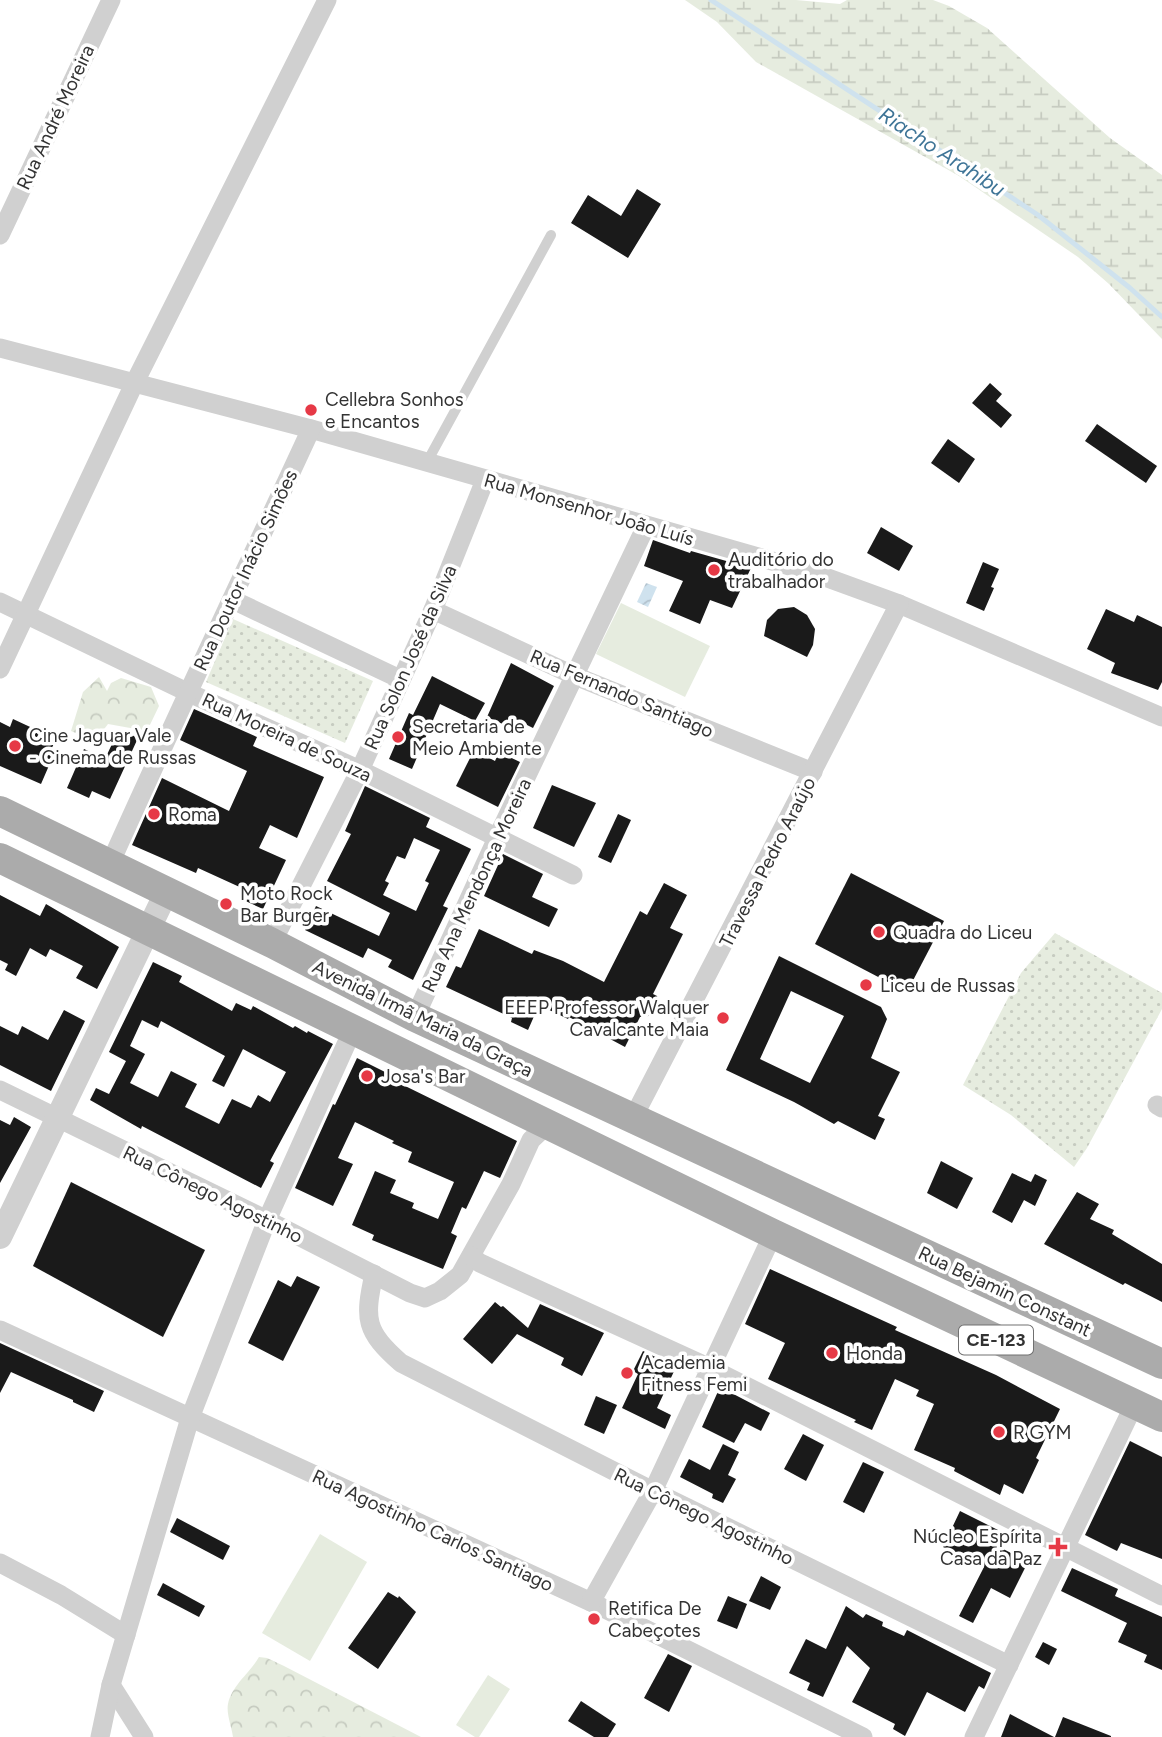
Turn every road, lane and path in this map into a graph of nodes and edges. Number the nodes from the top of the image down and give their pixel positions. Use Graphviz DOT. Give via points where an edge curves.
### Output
graph roads {
  1 [pos="111,0"];
  2 [pos="327,0"];
  3 [pos="551,234"];
  4 [pos="0,235"];
  5 [pos="0,348"];
  6 [pos="134,384"];
  7 [pos="311,429"];
  8 [pos="426,463"];
  9 [pos="485,480"];
  10 [pos="646,526"];
  11 [pos="233,600"];
  12 [pos="0,602"];
  13 [pos="899,604"];
  14 [pos="433,610"];
  15 [pos="24,614"];
  16 [pos="0,669"];
  17 [pos="575,676"];
  18 [pos="400,680"];
  19 [pos="187,692"];
  20 [pos="1162,717"];
  21 [pos="359,770"];
  22 [pos="813,772"];
  23 [pos="0,811"];
  24 [pos="497,838"];
  25 [pos="0,858"];
  26 [pos="110,864"];
  27 [pos="573,875"];
  28 [pos="166,893"];
  29 [pos="149,932"];
  30 [pos="272,943"];
  31 [pos="415,1017"];
  32 [pos="354,1030"];
  33 [pos="0,1090"];
  34 [pos="58,1118"];
  35 [pos="633,1118"];
  36 [pos="548,1124"];
  37 [pos="848,1219"];
  38 [pos="267,1220"];
  39 [pos="773,1234"];
  40 [pos="0,1237"];
  41 [pos="471,1256"];
  42 [pos="374,1274"];
  43 [pos="0,1330"];
  44 [pos="1162,1364"];
  45 [pos="710,1368"];
  46 [pos="1134,1405"];
  47 [pos="1162,1417"];
  48 [pos="190,1418"];
  49 [pos="653,1491"];
  50 [pos="1065,1548"];
  51 [pos="0,1563"];
  52 [pos="1162,1596"];
  53 [pos="591,1602"];
  54 [pos="126,1635"];
  55 [pos="1009,1665"];
  56 [pos="111,1685"];
  57 [pos="836,1731"];
  58 [pos="100,1737"];
  59 [pos="144,1737"];
  60 [pos="863,1737"];
  61 [pos="974,1737"];
  1 -- 4 [label="street, Rua André Moreira"];
  2 -- 6 [label="street"];
  3 -- 8 [label="lane"];
  5 -- 6 [label="street, Rua Monsenhor João Luís"];
  6 -- 7 [label="street, Rua Monsenhor João Luís"];
  6 -- 15 [label="street"];
  7 -- 8 [label="street, Rua Monsenhor João Luís"];
  7 -- 11 [label="street, Rua Doutor Inácio Simões"];
  8 -- 9 [label="street, Rua Monsenhor João Luís"];
  9 -- 10 [label="street, Rua Monsenhor João Luís"];
  9 -- 14 [label="street, Rua Solon José da Silva"];
  10 -- 13 [label="street, Rua Monsenhor João Luís" via="814,573"];
  10 -- 17 [label="street, Rua Ana Mendonça Moreira"];
  11 -- 18 [label="street"];
  11 -- 19 [label="street, Rua Doutor Inácio Simões"];
  12 -- 15 [label="street, Rua Moreira de Souza"];
  13 -- 20 [label="street, Rua Monsenhor João Luís"];
  13 -- 22 [label="street, Travessa Pedro Araújo"];
  14 -- 17 [label="street, Rua Fernando Santiago"];
  14 -- 18 [label="street, Rua Solon José da Silva"];
  15 -- 16 [label="street"];
  15 -- 19 [label="street, Rua Moreira de Souza"];
  17 -- 22 [label="street, Rua Fernando Santiago"];
  17 -- 24 [label="street, Rua Ana Mendonça Moreira"];
  18 -- 21 [label="street, Rua Solon José da Silva"];
  19 -- 21 [label="street, Rua Moreira de Souza"];
  19 -- 26 [label="street, Rua Doutor Inácio Simões"];
  21 -- 24 [label="street, Rua Moreira de Souza"];
  21 -- 30 [label="street, Rua Solon José da Silva"];
  22 -- 35 [label="street, Travessa Pedro Araújo"];
  23 -- 26 [label="main road, Avenida Irmã Maria da Graça"];
  24 -- 27 [label="street, Rua Moreira de Souza"];
  24 -- 31 [label="street, Rua Ana Mendonça Moreira"];
  25 -- 29 [label="main road"];
  26 -- 28 [label="main road, Avenida Irmã Maria da Graça"];
  28 -- 29 [label="street"];
  28 -- 30 [label="main road, Avenida Irmã Maria da Graça"];
  29 -- 32 [label="main road"];
  29 -- 34 [label="street"];
  30 -- 31 [label="main road, Avenida Irmã Maria da Graça"];
  31 -- 35 [label="main road, Avenida Irmã Maria da Graça"];
  32 -- 36 [label="main road"];
  32 -- 38 [label="street"];
  33 -- 34 [label="street, Rua Cônego Agostinho"];
  34 -- 38 [label="street, Rua Cônego Agostinho"];
  34 -- 40 [label="street"];
  35 -- 37 [label="main road, Avenida Irmã Maria da Graça"];
  36 -- 39 [label="main road"];
  36 -- 41 [label="street" via="531,1140"];
  37 -- 44 [label="main road, Rua Bejamin Constant / CE-123"];
  38 -- 42 [label="street, Rua Cônego Agostinho"];
  38 -- 48 [label="street"];
  39 -- 45 [label="street"];
  39 -- 46 [label="main road, CE-123"];
  41 -- 42 [label="street, Rua Cônego Agostinho" via="460,1275 425,1298"];
  41 -- 45 [label="street"];
  42 -- 49 [label="street, Rua Cônego Agostinho" via="367,1305 370,1326 401,1363"];
  43 -- 48 [label="street, Rua Agostinho Carlos Santiago"];
  45 -- 49 [label="street"];
  45 -- 50 [label="street"];
  46 -- 47 [label="main road, CE-123"];
  46 -- 50 [label="street"];
  48 -- 53 [label="street, Rua Agostinho Carlos Santiago"];
  48 -- 54 [label="street"];
  49 -- 53 [label="street"];
  49 -- 55 [label="street, Rua Cônego Agostinho"];
  50 -- 52 [label="street"];
  50 -- 55 [label="street"];
  51 -- 54 [label="street"];
  53 -- 57 [label="street, Rua Agostinho Carlos Santiago"];
  54 -- 56 [label="street"];
  55 -- 61 [label="street"];
  56 -- 58 [label="street"];
  56 -- 59 [label="street"];
  57 -- 60 [label="street, Rua Agostinho Carlos Santiago"];
}
